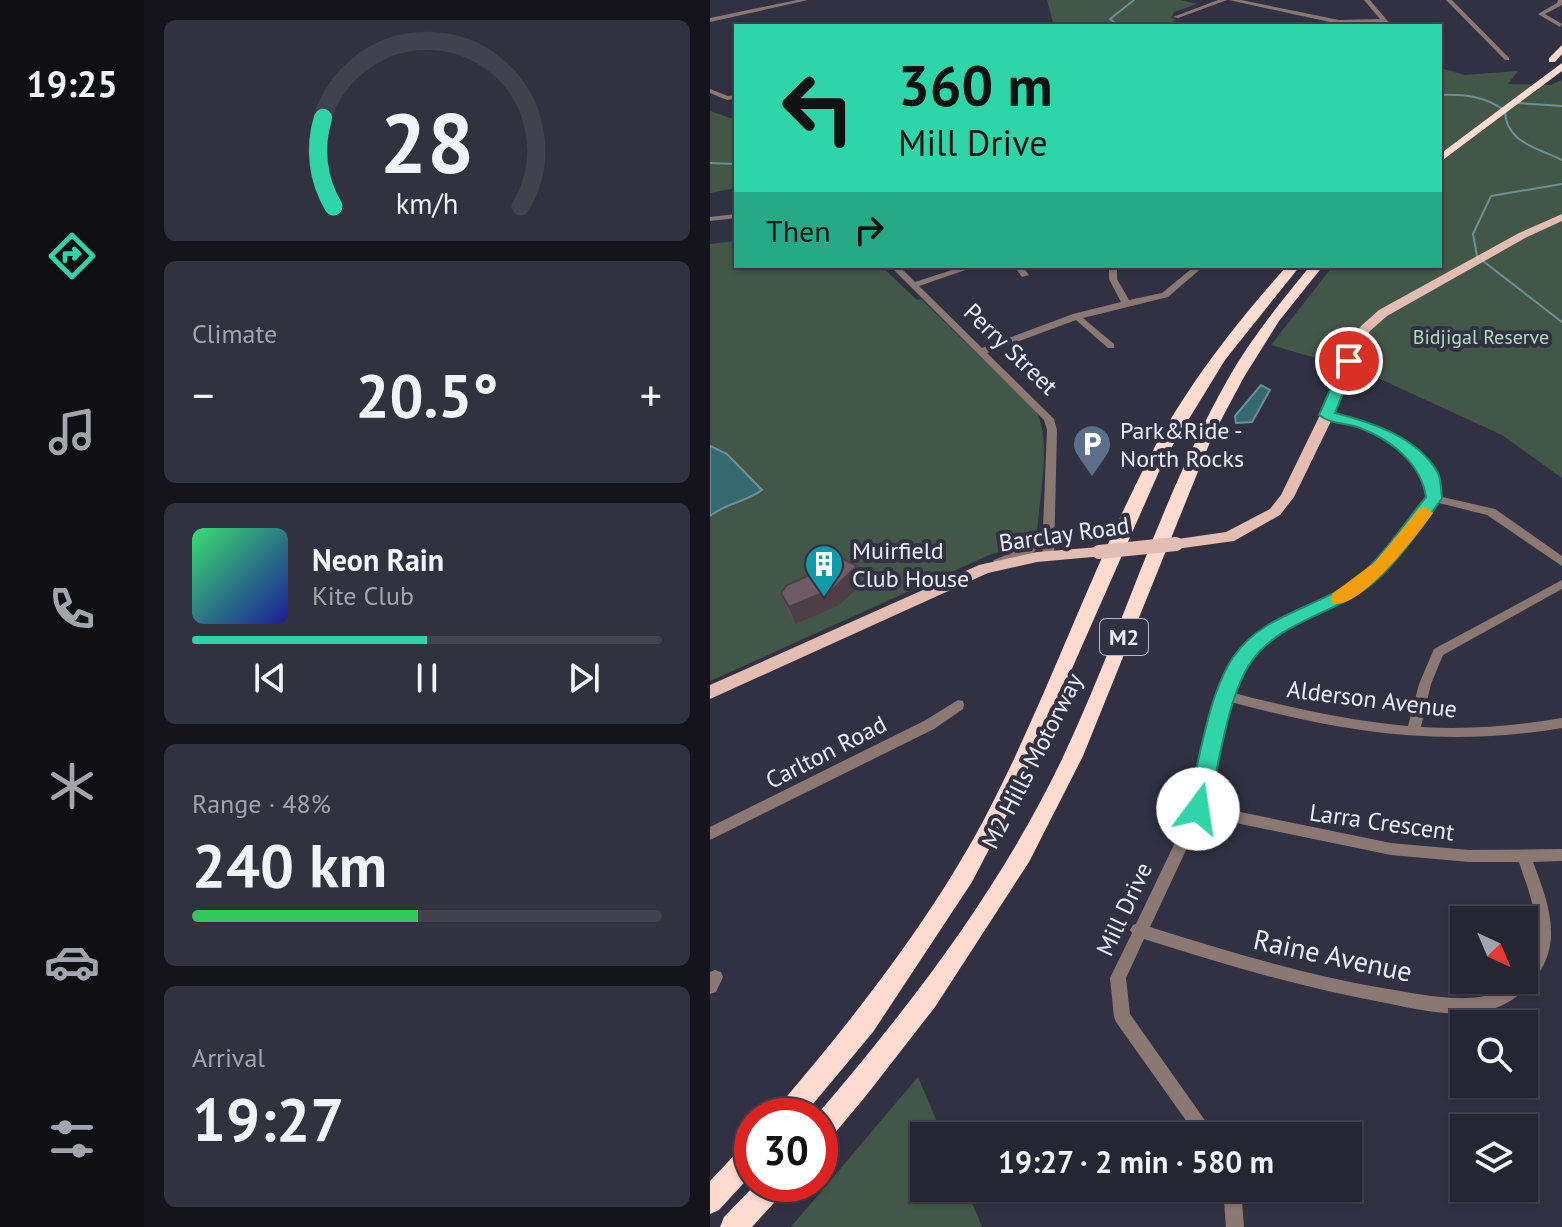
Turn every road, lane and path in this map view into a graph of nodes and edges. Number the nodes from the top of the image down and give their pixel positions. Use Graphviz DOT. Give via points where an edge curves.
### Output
graph roads {
  1 [pos="805,0"];
  2 [pos="1224,0"];
  3 [pos="1232,0"];
  4 [pos="1367,0"];
  5 [pos="1449,0"];
  6 [pos="1561,0"];
  7 [pos="1176,17"];
  8 [pos="710,20"];
  9 [pos="1387,24"];
  10 [pos="1560,25"];
  11 [pos="1562,50"];
  12 [pos="1507,59"];
  13 [pos="1557,63"];
  14 [pos="710,91"];
  15 [pos="734,97"];
  16 [pos="1442,143"];
  17 [pos="1442,157"];
  18 [pos="734,216"];
  19 [pos="1562,217"];
  20 [pos="710,219"];
  21 [pos="896,268"];
  22 [pos="967,268"];
  23 [pos="1020,268"];
  24 [pos="1113,268"];
  25 [pos="1198,268"];
  26 [pos="1292,268"];
  27 [pos="1315,268"];
  28 [pos="1025,275"];
  29 [pos="914,285"];
  30 [pos="1126,304"];
  31 [pos="1076,316"];
  32 [pos="1111,346"];
  33 [pos="983,351"];
  34 [pos="1327,415"];
  35 [pos="1433,479"];
  36 [pos="1434,498"];
  37 [pos="1471,506"];
  38 [pos="1047,531"];
  39 [pos="1048,556"];
  40 [pos="1562,562"];
  41 [pos="984,569"];
  42 [pos="1562,584"];
  43 [pos="710,692"];
  44 [pos="1226,696"];
  45 [pos="958,705"];
  46 [pos="1562,723"];
  47 [pos="1414,730"];
  48 [pos="1198,809"];
  49 [pos="710,834"];
  50 [pos="1562,855"];
  51 [pos="1524,856"];
  52 [pos="1138,930"];
  53 [pos="801,1098"];
  54 [pos="838,1108"];
  55 [pos="1197,1122"];
  56 [pos="734,1175"];
  57 [pos="710,1201"];
  58 [pos="757,1202"];
  59 [pos="1233,1202"];
  60 [pos="734,1227"];
  61 [pos="1235,1227"];
  1 -- 8 [label="street"];
  2 -- 7 [label="street"];
  3 -- 9 [label="street" via="1339,22"];
  4 -- 9 [label="street"];
  5 -- 12 [label="street"];
  6 -- 10 [label="street" via="1541,13"];
  11 -- 13 [label="highway"];
  13 -- 16 [label="highway"];
  13 -- 17 [label="highway"];
  14 -- 15 [label="street"];
  18 -- 20 [label="street"];
  19 -- 34 [label="main road, Barclay Road" via="1383,313 1365,329"];
  21 -- 29 [label="street, Perry Street"];
  22 -- 29 [label="street"];
  23 -- 28 [label="street"];
  24 -- 30 [label="street"];
  25 -- 30 [label="street" via="1165,295"];
  26 -- 53 [label="highway, M2 Hills Motorway / M2" via="1233,335 1157,458 1000,809 964,875 885,994"];
  27 -- 54 [label="highway, M2 Hills Motorway / M2" via="1267,330 1221,409 1183,486 1085,731 1032,833 942,975"];
  29 -- 33 [label="street, Perry Street"];
  30 -- 31 [label="street"];
  31 -- 32 [label="street"];
  31 -- 33 [label="street"];
  33 -- 38 [label="street, Perry Street" via="1049,419"];
  34 -- 35 [label="street" via="1393,438"];
  34 -- 39 [label="main road, Barclay Road, bridge" via="1287,497 1275,512 1237,534"];
  35 -- 36 [label="street"];
  35 -- 37 [label="street"];
  36 -- 37 [label="street"];
  36 -- 44 [label="street, Mill Drive" via="1369,578 1333,602 1275,628 1254,645 1240,662"];
  37 -- 40 [label="street" via="1491,512"];
  38 -- 39 [label="street, Perry Street"];
  38 -- 41 [label="street" via="1029,550"];
  39 -- 41 [label="main road, Barclay Road"];
  41 -- 43 [label="main road, Barclay Road"];
  42 -- 47 [label="street" via="1438,652"];
  44 -- 47 [label="street, Alderson Avenue" via="1355,724"];
  44 -- 48 [label="street, Mill Drive"];
  45 -- 49 [label="street, Carlton Road" via="929,725"];
  46 -- 47 [label="street, Alderson Avenue" via="1454,734"];
  48 -- 51 [label="street, Larra Crescent" via="1391,849"];
  48 -- 52 [label="street, Mill Drive"];
  50 -- 51 [label="street, Larra Crescent"];
  51 -- 52 [label="street, Raine Avenue" via="1542,915 1541,952 1533,972 1516,988 1482,1004 1339,989"];
  52 -- 55 [label="street, Mill Drive" via="1118,978 1122,1017"];
  56 -- 57 [label="highway"];
  58 -- 60 [label="highway"];
  59 -- 61 [label="street"];
}
